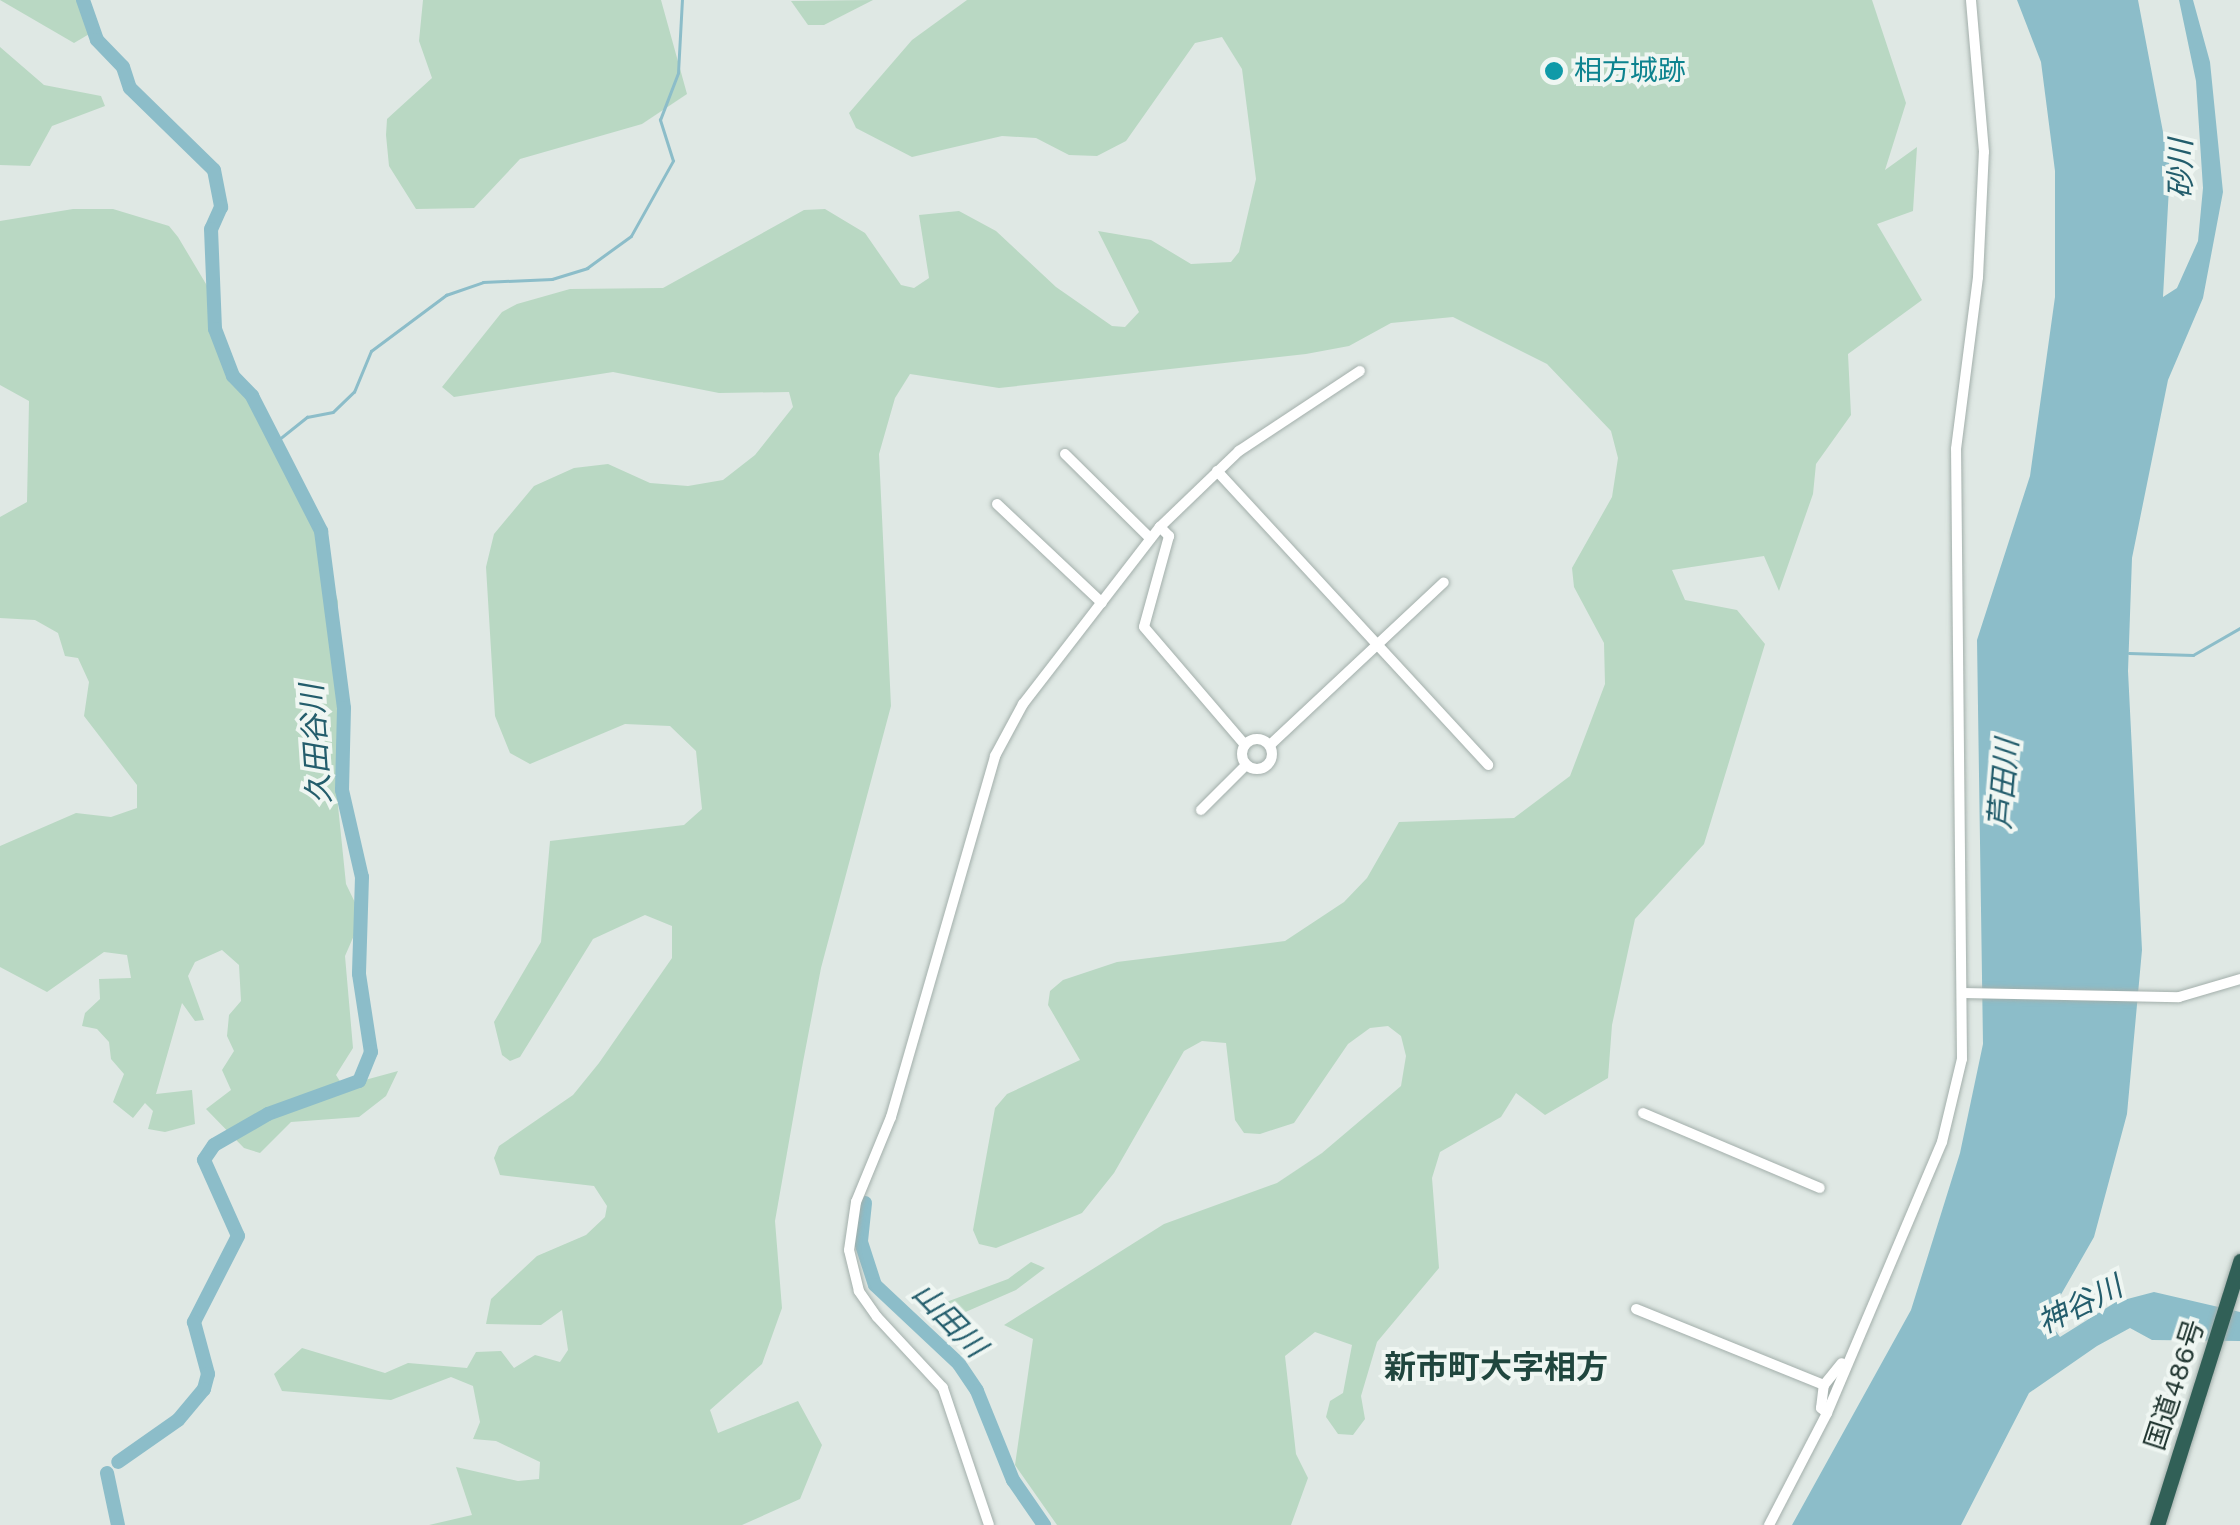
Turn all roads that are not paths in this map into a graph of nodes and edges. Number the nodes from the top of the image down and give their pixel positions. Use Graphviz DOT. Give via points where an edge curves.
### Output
graph roads {
  1 [pos="1971,0"];
  2 [pos="1360,371"];
  3 [pos="1066,454"];
  4 [pos="1217,471"];
  5 [pos="997,504"];
  6 [pos="1160,527"];
  7 [pos="1150,538"];
  8 [pos="1444,582"];
  9 [pos="1102,603"];
  10 [pos="1376,646"];
  11 [pos="1244,745"];
  12 [pos="1270,745"];
  13 [pos="1488,764"];
  14 [pos="1246,765"];
  15 [pos="1202,810"];
  16 [pos="2240,979"];
  17 [pos="1964,994"];
  18 [pos="1643,1113"];
  19 [pos="1820,1188"];
  20 [pos="2240,1261"];
  21 [pos="1636,1308"];
  22 [pos="1850,1358"];
  23 [pos="1824,1385"];
  24 [pos="1827,1413"];
  25 [pos="989,1525"];
  26 [pos="1769,1525"];
  27 [pos="2156,1525"];
  1 -- 17 [label="street" via="1984,152 1978,277 1956,449"];
  2 -- 4 [label="street"];
  3 -- 7 [label="street"];
  4 -- 6 [label="street"];
  4 -- 10 [label="street"];
  5 -- 9 [label="street"];
  6 -- 7 [label="street"];
  6 -- 11 [label="street" via="1169,536 1144,627"];
  7 -- 9 [label="street"];
  8 -- 10 [label="street"];
  9 -- 25 [label="street" via="1023,704 995,756 891,1117 849,1228 860,1291 943,1388"];
  10 -- 12 [label="street"];
  10 -- 13 [label="street"];
  11 -- 12 [label="street" via="1257,739"];
  11 -- 14 [label="street"];
  12 -- 14 [label="street" via="1265,768"];
  14 -- 15 [label="street"];
  16 -- 17 [label="street" via="2168,996"];
  17 -- 22 [label="street" via="1962,1059 1942,1142"];
  18 -- 19 [label="street"];
  20 -- 27 [label="highway, 国道486号"];
  21 -- 23 [label="street"];
  22 -- 23 [label="street"];
  22 -- 24 [label="street"];
  23 -- 24 [label="street" via="1821,1408"];
  24 -- 26 [label="street"];
}
